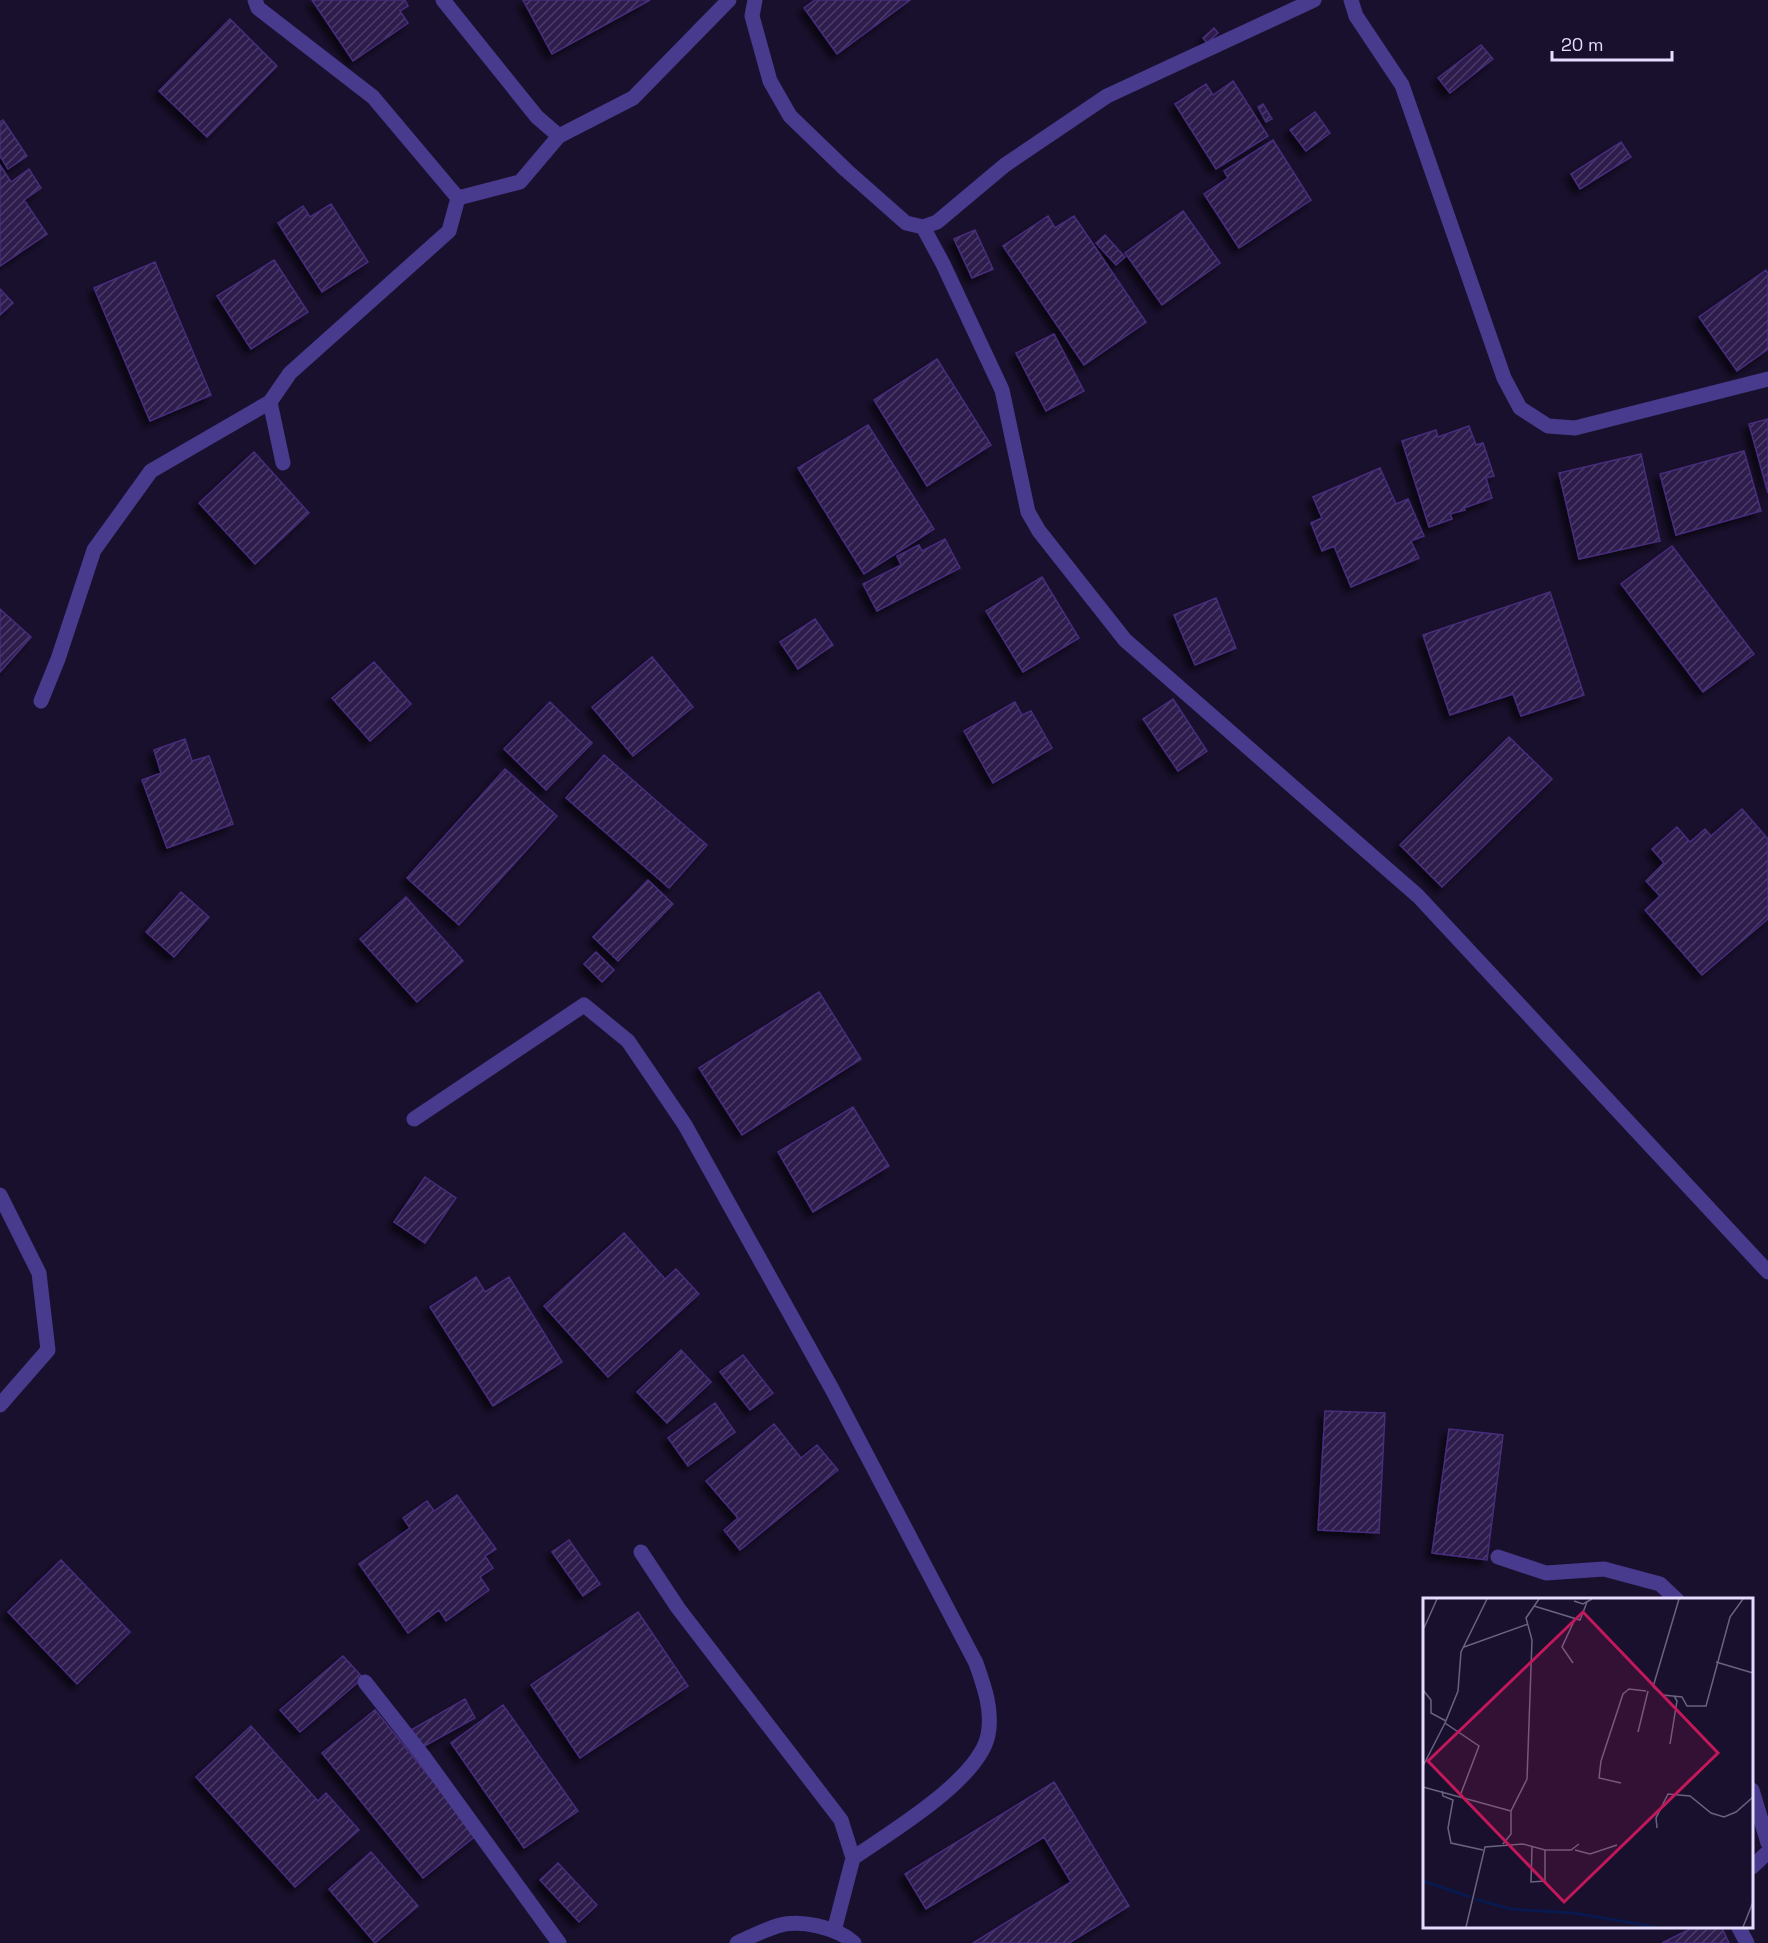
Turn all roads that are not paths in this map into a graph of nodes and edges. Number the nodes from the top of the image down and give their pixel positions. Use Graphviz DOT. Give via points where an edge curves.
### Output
graph roads {
  1 [pos="255,0"];
  2 [pos="443,0"];
  3 [pos="729,0"];
  4 [pos="755,0"];
  5 [pos="1314,0"];
  6 [pos="1351,0"];
  7 [pos="559,136"];
  8 [pos="458,198"];
  9 [pos="923,227"];
  10 [pos="1768,379"];
  11 [pos="270,402"];
  12 [pos="283,463"];
  13 [pos="41,701"];
  14 [pos="414,1119"];
  15 [pos="0,1194"];
  16 [pos="1768,1272"];
  17 [pos="0,1405"];
  18 [pos="640,1552"];
  19 [pos="1498,1557"];
  20 [pos="1676,1598"];
  21 [pos="365,1682"];
  22 [pos="1753,1793"];
  23 [pos="1768,1843"];
  24 [pos="1768,1852"];
  25 [pos="853,1858"];
  26 [pos="1753,1866"];
  27 [pos="1739,1928"];
  28 [pos="834,1931"];
  29 [pos="559,1943"];
  30 [pos="737,1943"];
  31 [pos="854,1943"];
  32 [pos="1747,1943"];
  1 -- 8 [label="street" via="258,8 373,97"];
  2 -- 7 [label="street" via="537,117"];
  3 -- 7 [label="street" via="633,98"];
  4 -- 9 [label="street" via="752,16 770,81 790,116 906,223"];
  5 -- 9 [label="street" via="1107,96 1005,165 937,222"];
  6 -- 10 [label="street" via="1356,16 1402,85 1504,378 1520,408 1548,426 1575,428"];
  7 -- 8 [label="street" via="520,182"];
  8 -- 11 [label="street" via="450,231 291,373"];
  9 -- 16 [label="street" via="1002,390 1028,512 1038,531 1125,640 1418,896"];
  11 -- 12 [label="street"];
  11 -- 13 [label="street" via="151,471 94,550"];
  14 -- 25 [label="street" via="584,1005 628,1041 685,1125 832,1389 976,1663 986,1690 988,1738 975,1762 938,1799"];
  15 -- 17 [label="street" via="39,1273 48,1350"];
  18 -- 25 [label="street" via="678,1608 841,1820"];
  19 -- 20 [label="street" via="1546,1573 1604,1569 1660,1584"];
  21 -- 29 [label="street"];
  22 -- 23 [label="street"];
  24 -- 26 [label="street"];
  25 -- 28 [label="street"];
  27 -- 32 [label="street"];
  28 -- 30 [label="street" via="816,1925 779,1925"];
  28 -- 31 [label="street" via="845,1934"];
}
